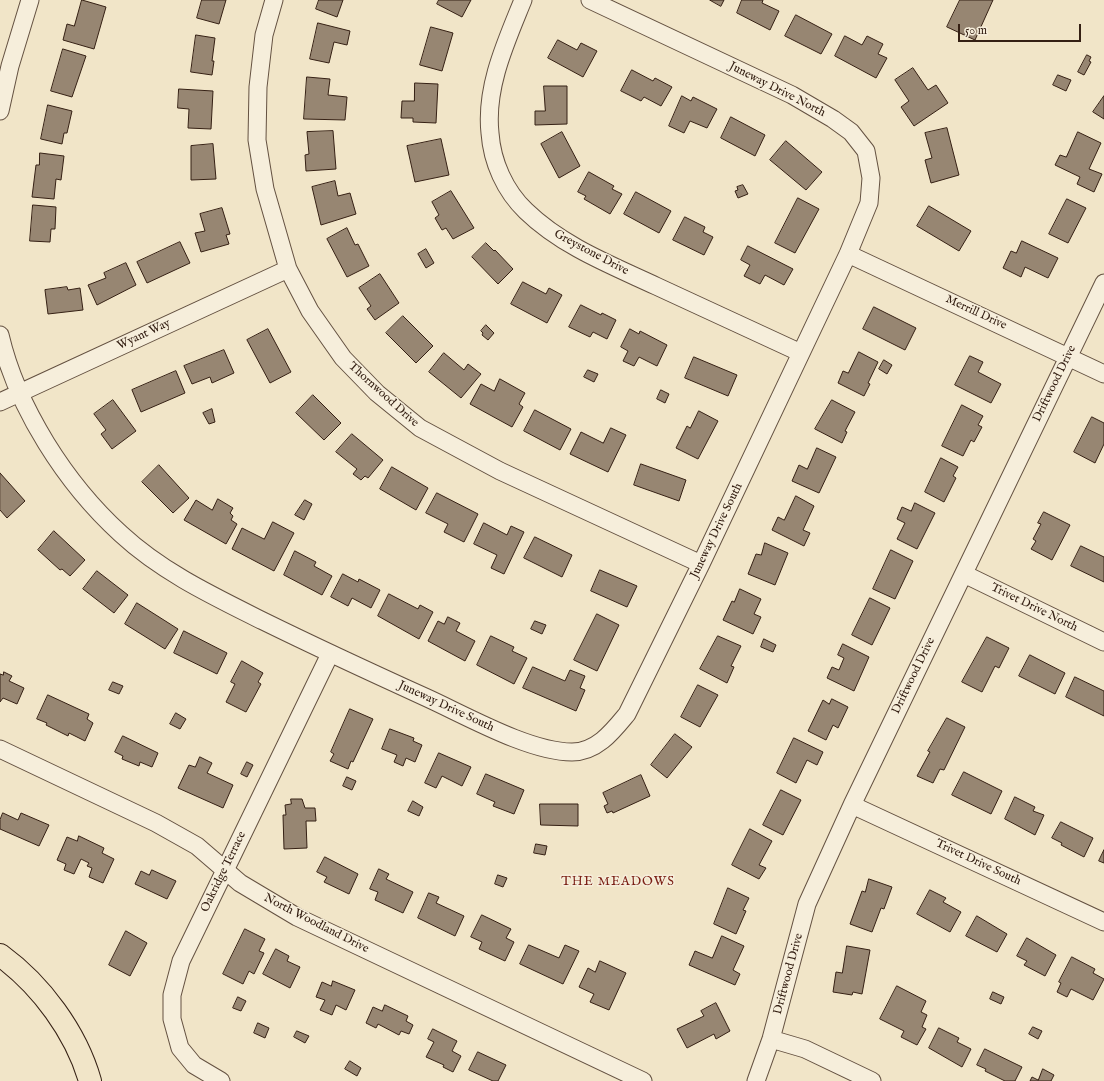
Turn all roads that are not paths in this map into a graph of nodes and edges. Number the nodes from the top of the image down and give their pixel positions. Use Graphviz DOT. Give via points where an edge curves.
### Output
graph roads {
  1 [pos="30,0"];
  2 [pos="274,0"];
  3 [pos="523,0"];
  4 [pos="590,0"];
  5 [pos="0,110"];
  6 [pos="848,254"];
  7 [pos="288,269"];
  8 [pos="1104,283"];
  9 [pos="0,335"];
  10 [pos="801,353"];
  11 [pos="1069,357"];
  12 [pos="1104,374"];
  13 [pos="20,393"];
  14 [pos="0,402"];
  15 [pos="701,564"];
  16 [pos="964,574"];
  17 [pos="1104,642"];
  18 [pos="330,654"];
  19 [pos="0,749"];
  20 [pos="852,805"];
  21 [pos="225,870"];
  22 [pos="1104,922"];
  23 [pos="0,955"];
  24 [pos="0,973"];
  25 [pos="771,1039"];
  26 [pos="76,1081"];
  27 [pos="90,1081"];
  28 [pos="221,1081"];
  29 [pos="643,1081"];
  30 [pos="756,1081"];
  31 [pos="872,1081"];
  1 -- 5 [label="street"];
  2 -- 7 [label="street, Thornwood Drive" via="264,35 257,140 265,189"];
  3 -- 10 [label="street, Greystone Drive" via="499,60 491,96 490,133 496,165 510,193 525,211 559,238 605,263"];
  4 -- 6 [label="street, Juneway Drive North" via="792,95 851,132 866,152 871,178 869,203"];
  6 -- 10 [label="street, Juneway Drive North"];
  6 -- 11 [label="street, Merrill Drive"];
  7 -- 13 [label="street, Wyant Way"];
  7 -- 15 [label="street, Thornwood Drive" via="310,311 343,358 378,393 420,428 500,471"];
  8 -- 11 [label="street, Driftwood Drive"];
  9 -- 13 [label="street, Juneway Drive South"];
  10 -- 15 [label="street, Juneway Drive South"];
  11 -- 12 [label="street, Merrill Drive"];
  11 -- 16 [label="street, Driftwood Drive"];
  13 -- 14 [label="street, Wyant Way"];
  13 -- 18 [label="street, Juneway Drive South" via="45,441 86,499 121,535 165,568 206,593"];
  15 -- 18 [label="street, Juneway Drive South" via="627,714 609,736 593,747 574,752 539,748 509,736"];
  16 -- 17 [label="street, Trivet Drive North"];
  16 -- 20 [label="street, Driftwood Drive"];
  18 -- 21 [label="street, Oakridge Terrace"];
  19 -- 21 [label="street, North Woodland Drive" via="156,823 197,846"];
  20 -- 22 [label="street, Trivet Drive South"];
  20 -- 25 [label="street, Driftwood Drive" via="807,904"];
  21 -- 28 [label="street, Oakridge Terrace" via="181,961 172,995 172,1019 180,1048 194,1065"];
  21 -- 29 [label="street, North Woodland Drive" via="240,883 297,917"];
  23 -- 27 [label="highway" via="15,966 42,994 68,1029"];
  24 -- 26 [label="highway" via="17,987 47,1022 66,1055"];
  25 -- 30 [label="street, Driftwood Drive"];
  25 -- 31 [label="street" via="805,1049"];
}
